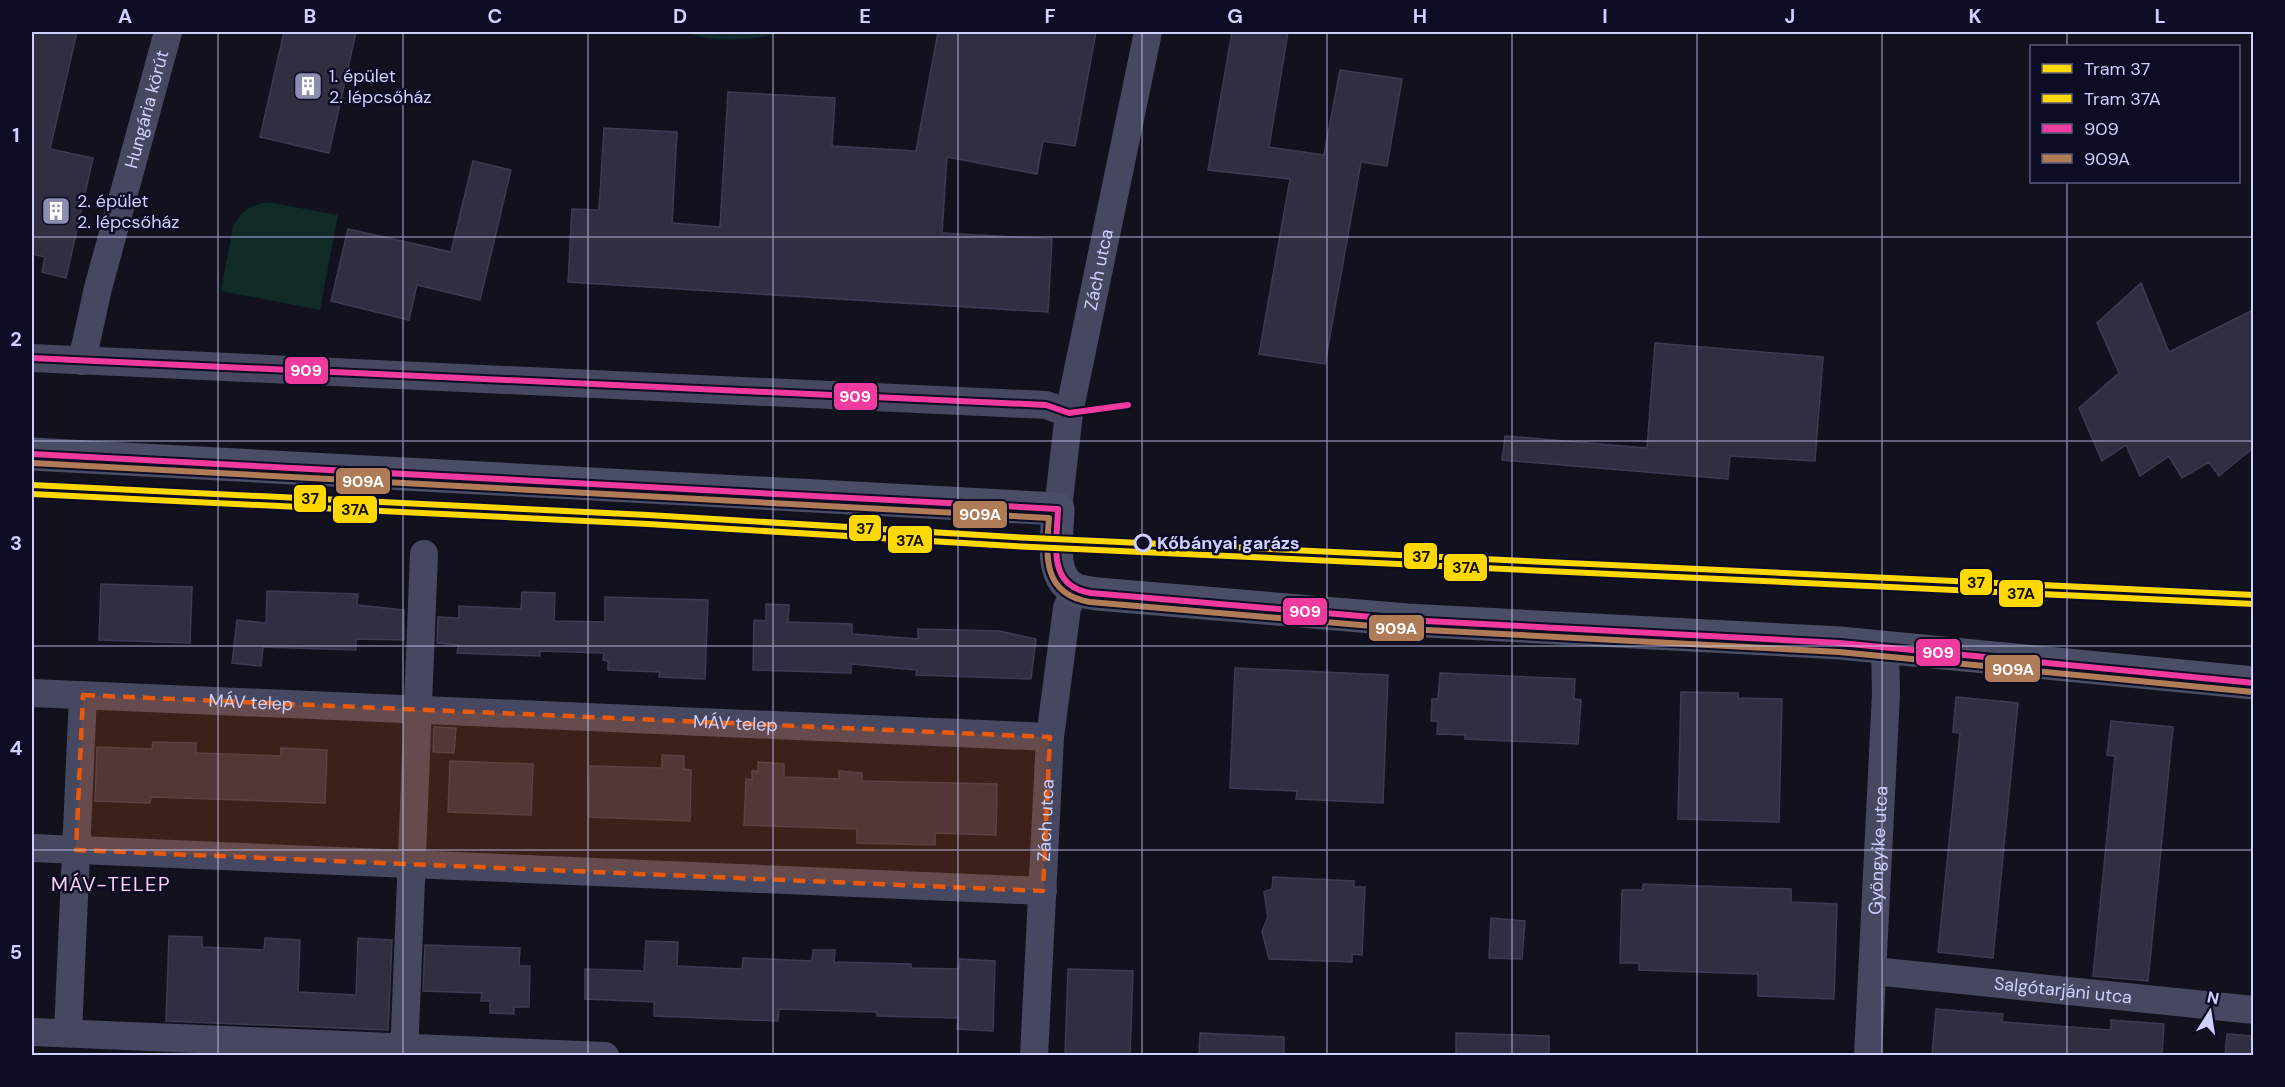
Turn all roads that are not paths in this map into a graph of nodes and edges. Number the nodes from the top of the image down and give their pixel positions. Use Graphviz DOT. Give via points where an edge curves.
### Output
graph roads {
  1 [pos="168,32"];
  2 [pos="1148,32"];
  3 [pos="32,358"];
  4 [pos="82,361"];
  5 [pos="1069,413"];
  6 [pos="32,454"];
  7 [pos="1058,509"];
  8 [pos="424,554"];
  9 [pos="1075,590"];
  10 [pos="1885,647"];
  11 [pos="2253,683"];
  12 [pos="32,693"];
  13 [pos="83,695"];
  14 [pos="419,710"];
  15 [pos="1050,737"];
  16 [pos="32,848"];
  17 [pos="76,850"];
  18 [pos="412,864"];
  19 [pos="1042,891"];
  20 [pos="1874,971"];
  21 [pos="2253,1010"];
  22 [pos="32,1032"];
  23 [pos="68,1033"];
  24 [pos="404,1051"];
  25 [pos="605,1056"];
  26 [pos="1034,1056"];
  27 [pos="1868,1056"];
  1 -- 4 [label="street, Hungária körút"];
  2 -- 5 [label="street, Zách utca"];
  3 -- 4 [label="street"];
  4 -- 5 [label="street" via="1046,405"];
  5 -- 7 [label="street, Zách utca"];
  6 -- 7 [label="street"];
  7 -- 9 [label="street" via="1057,564 1065,583"];
  8 -- 14 [label="street"];
  9 -- 10 [label="street" via="1407,620"];
  9 -- 15 [label="street, Zách utca" via="1067,608"];
  10 -- 11 [label="street"];
  10 -- 20 [label="street, Gyöngyike utca"];
  12 -- 13 [label="street, MÁV telep"];
  13 -- 14 [label="street, MÁV telep"];
  13 -- 17 [label="street"];
  14 -- 15 [label="street, MÁV telep"];
  14 -- 18 [label="street"];
  15 -- 19 [label="street, Zách utca"];
  16 -- 17 [label="street"];
  17 -- 18 [label="street"];
  17 -- 23 [label="street"];
  18 -- 19 [label="street"];
  18 -- 24 [label="street"];
  19 -- 26 [label="street, Zách utca"];
  20 -- 21 [label="street, Salgótarjáni utca"];
  20 -- 27 [label="street, Gyöngyike utca"];
  22 -- 23 [label="street"];
  23 -- 24 [label="street"];
  24 -- 25 [label="street"];
}
